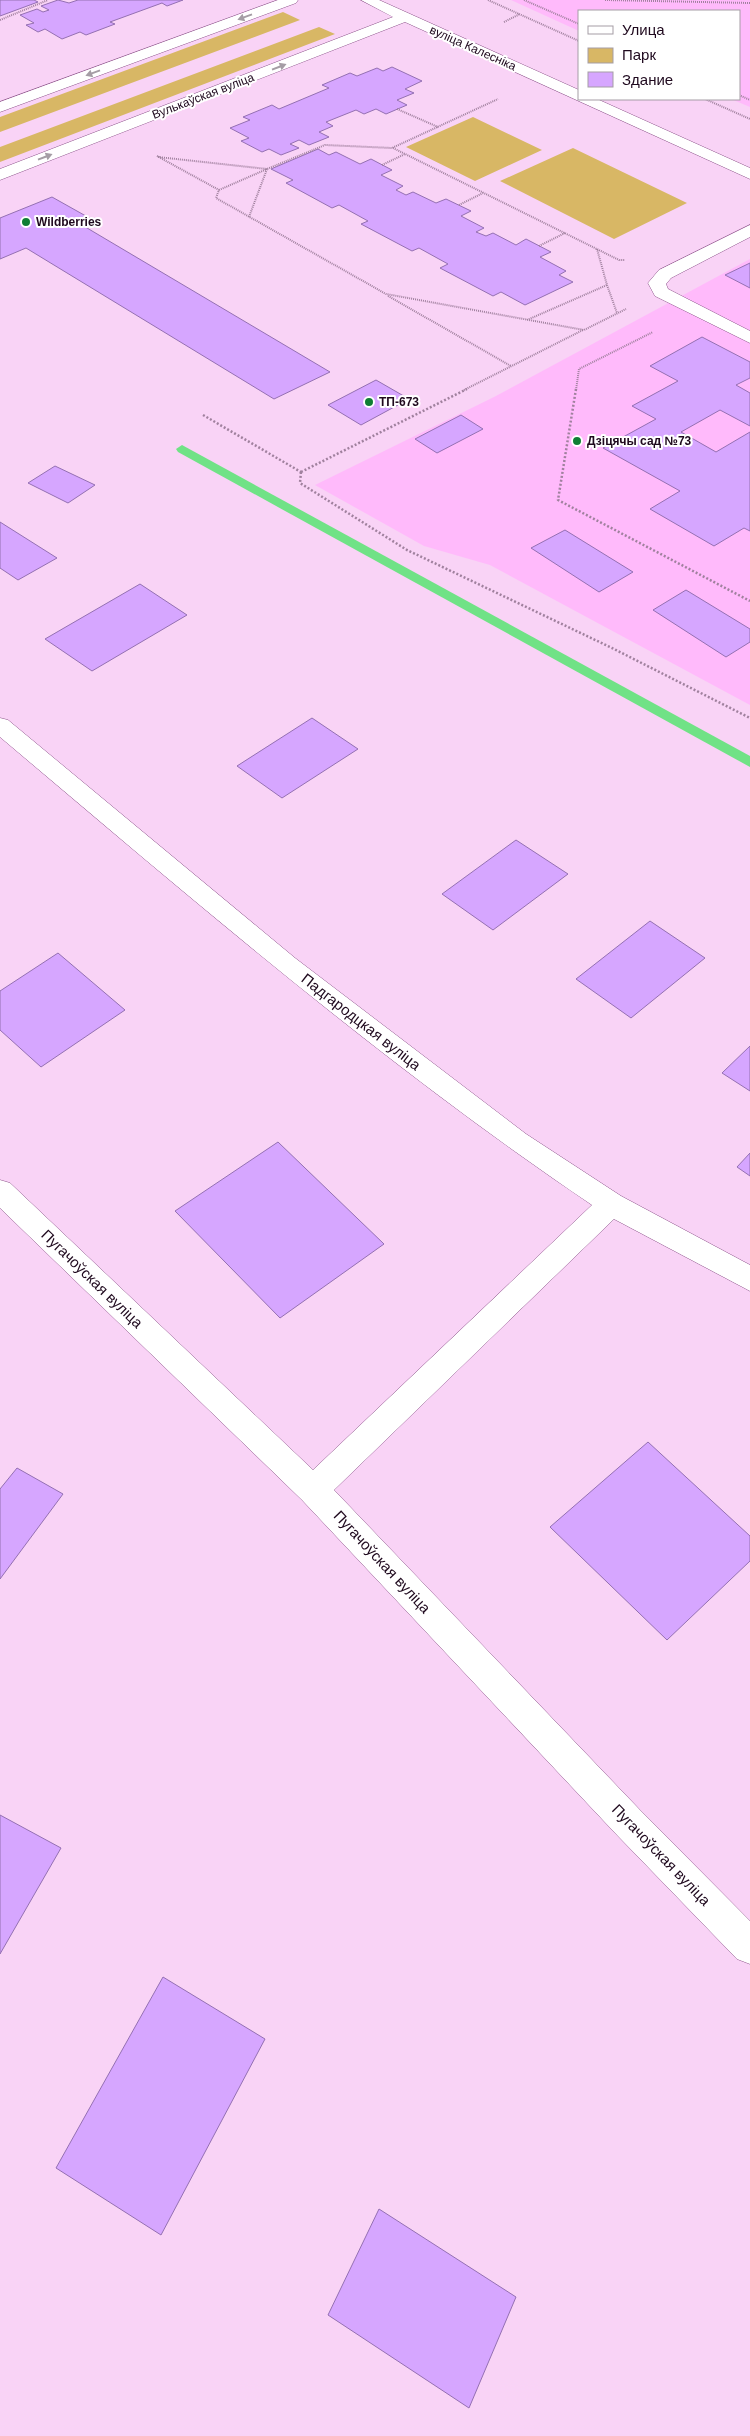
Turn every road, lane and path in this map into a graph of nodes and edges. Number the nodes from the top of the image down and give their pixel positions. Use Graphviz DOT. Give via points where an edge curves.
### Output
graph roads {
  1 [pos="48,0"];
  2 [pos="291,0"];
  3 [pos="368,0"];
  4 [pos="488,0"];
  5 [pos="524,0"];
  6 [pos="605,0"];
  7 [pos="51,2"];
  8 [pos="750,3"];
  9 [pos="405,17"];
  10 [pos="0,20"];
  11 [pos="578,24"];
  12 [pos="578,41"];
  13 [pos="578,96"];
  14 [pos="498,99"];
  15 [pos="587,100"];
  16 [pos="707,100"];
  17 [pos="0,108"];
  18 [pos="398,109"];
  19 [pos="750,119"];
  20 [pos="438,127"];
  21 [pos="319,141"];
  22 [pos="325,145"];
  23 [pos="392,148"];
  24 [pos="151,153"];
  25 [pos="405,154"];
  26 [pos="157,156"];
  27 [pos="382,165"];
  28 [pos="267,169"];
  29 [pos="750,174"];
  30 [pos="0,175"];
  31 [pos="219,190"];
  32 [pos="484,193"];
  33 [pos="459,205"];
  34 [pos="249,218"];
  35 [pos="750,230"];
  36 [pos="565,233"];
  37 [pos="539,246"];
  38 [pos="596,249"];
  39 [pos="685,263"];
  40 [pos="607,285"];
  41 [pos="661,292"];
  42 [pos="386,294"];
  43 [pos="695,310"];
  44 [pos="617,313"];
  45 [pos="526,321"];
  46 [pos="584,330"];
  47 [pos="750,338"];
  48 [pos="512,366"];
  49 [pos="203,415"];
  50 [pos="301,472"];
  51 [pos="750,601"];
  52 [pos="750,718"];
  53 [pos="0,725"];
  54 [pos="0,1191"];
  55 [pos="611,1204"];
  56 [pos="750,1279"];
  57 [pos="313,1490"];
  58 [pos="750,1946"];
  1 -- 7 [label="path"];
  1 -- 10 [label="path"];
  2 -- 17 [label="street, one-way"];
  3 -- 9 [label="street, вуліца Калесніка"];
  4 -- 12 [label="path"];
  5 -- 11 [label="path"];
  6 -- 8 [label="path"];
  9 -- 13 [label="street, вуліца Калесніка"];
  30 -- 9 [label="street, Вулькаўская вуліца, one-way"];
  14 -- 20 [label="path"];
  15 -- 29 [label="street"];
  16 -- 19 [label="path"];
  18 -- 20 [label="path"];
  20 -- 23 [label="path"];
  21 -- 22 [label="path"];
  22 -- 23 [label="path"];
  22 -- 28 [label="path"];
  23 -- 25 [label="path"];
  24 -- 26 [label="path"];
  25 -- 27 [label="path"];
  25 -- 32 [label="path"];
  26 -- 28 [label="path"];
  26 -- 31 [label="path"];
  28 -- 31 [label="path"];
  28 -- 34 [label="path"];
  31 -- 34 [label="path" via="216,198"];
  32 -- 33 [label="path"];
  32 -- 36 [label="path"];
  34 -- 42 [label="path"];
  35 -- 39 [label="street"];
  36 -- 37 [label="path"];
  36 -- 38 [label="path"];
  38 -- 39 [label="path" via="619,260"];
  38 -- 40 [label="path"];
  39 -- 41 [label="street" via="665,274 657,283"];
  40 -- 44 [label="path"];
  40 -- 45 [label="path"];
  41 -- 43 [label="street"];
  41 -- 44 [label="path"];
  42 -- 45 [label="path"];
  42 -- 48 [label="path"];
  43 -- 47 [label="street"];
  43 -- 51 [label="path" via="579,369 558,500"];
  44 -- 46 [label="path"];
  45 -- 46 [label="path"];
  46 -- 48 [label="path"];
  48 -- 50 [label="path"];
  49 -- 50 [label="path"];
  50 -- 52 [label="path" via="300,483 407,550"];
  53 -- 55 [label="street, Падгародцкая вуліца" via="286,964 517,1141"];
  54 -- 57 [label="street, Пугачоўская вуліца"];
  55 -- 56 [label="street, Падгародцкая вуліца"];
  55 -- 57 [label="street"];
  57 -- 58 [label="street, Пугачоўская вуліца"];
}
